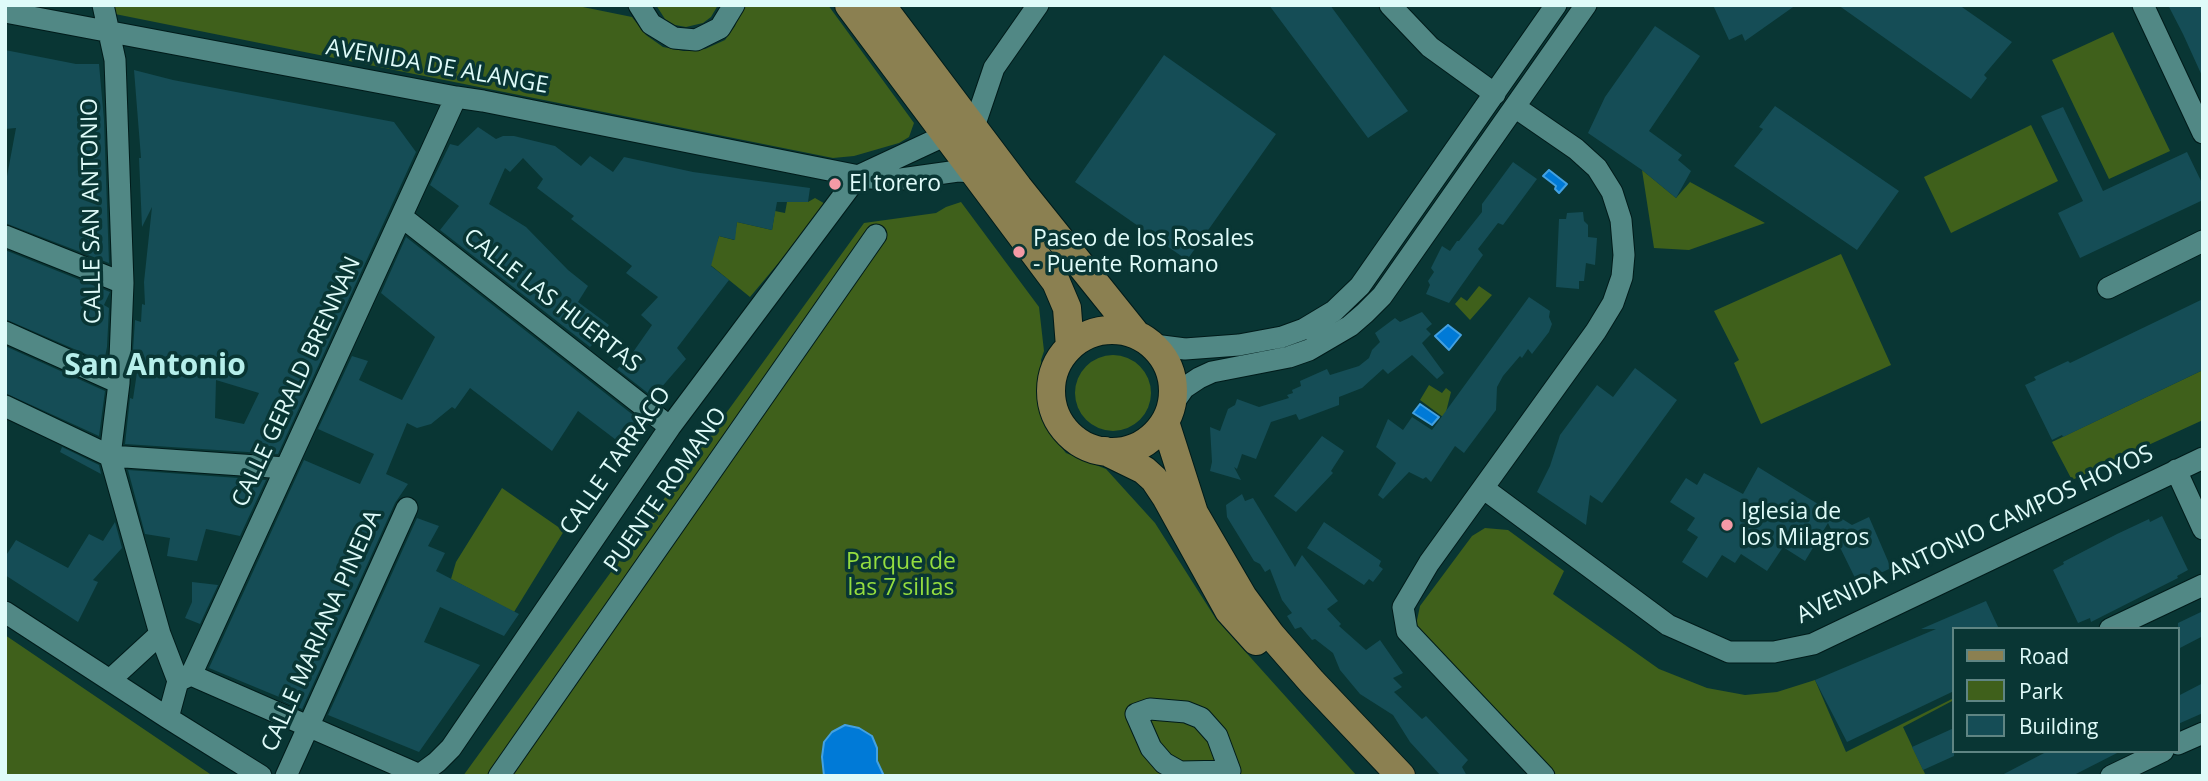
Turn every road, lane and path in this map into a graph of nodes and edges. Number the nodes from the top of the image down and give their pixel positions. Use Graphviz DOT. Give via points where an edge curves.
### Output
graph roads {
  1 [pos="103,5"];
  2 [pos="639,5"];
  3 [pos="734,5"];
  4 [pos="849,5"];
  5 [pos="881,5"];
  6 [pos="1038,5"];
  7 [pos="1390,5"];
  8 [pos="1556,5"];
  9 [pos="1586,5"];
  10 [pos="2143,5"];
  11 [pos="5,12"];
  12 [pos="108,32"];
  13 [pos="1495,94"];
  14 [pos="2195,96"];
  15 [pos="456,97"];
  16 [pos="1515,107"];
  17 [pos="974,127"];
  18 [pos="2203,133"];
  19 [pos="946,135"];
  20 [pos="973,172"];
  21 [pos="859,176"];
  22 [pos="1018,187"];
  23 [pos="402,216"];
  24 [pos="877,234"];
  25 [pos="5,236"];
  26 [pos="2203,241"];
  27 [pos="123,283"];
  28 [pos="2108,288"];
  29 [pos="5,332"];
  30 [pos="1145,340"];
  31 [pos="1070,347"];
  32 [pos="119,383"];
  33 [pos="5,406"];
  34 [pos="1168,413"];
  35 [pos="670,427"];
  36 [pos="1105,451"];
  37 [pos="110,456"];
  38 [pos="2203,458"];
  39 [pos="286,468"];
  40 [pos="2176,470"];
  41 [pos="1483,488"];
  42 [pos="407,508"];
  43 [pos="2203,529"];
  44 [pos="2203,585"];
  45 [pos="5,612"];
  46 [pos="2114,627"];
  47 [pos="160,634"];
  48 [pos="184,678"];
  49 [pos="110,680"];
  50 [pos="168,718"];
  51 [pos="308,726"];
  52 [pos="2203,733"];
  53 [pos="2180,743"];
  54 [pos="2153,753"];
  55 [pos="2133,757"];
  56 [pos="419,775"];
  57 [pos="261,776"];
  58 [pos="286,776"];
  59 [pos="499,776"];
  60 [pos="1377,776"];
  61 [pos="1401,776"];
  62 [pos="1544,776"];
  63 [pos="2111,776"];
  1 -- 12 [label="street, CALLE SAN ANTONIO"];
  2 -- 3 [label="street" via="651,23 674,38 696,40 720,28"];
  4 -- 19 [label="main road"];
  5 -- 17 [label="main road"];
  6 -- 17 [label="street" via="995,68"];
  7 -- 13 [label="street" via="1430,47"];
  8 -- 13 [label="street"];
  9 -- 16 [label="street"];
  10 -- 14 [label="street"];
  11 -- 12 [label="street, AVENIDA DE ALANGE"];
  12 -- 15 [label="street, AVENIDA DE ALANGE"];
  12 -- 27 [label="street, CALLE SAN ANTONIO" via="115,60"];
  13 -- 30 [label="street" via="1360,286 1334,311 1282,337 1239,345 1185,349"];
  14 -- 18 [label="street"];
  15 -- 21 [label="street, AVENIDA DE ALANGE"];
  15 -- 23 [label="street, CALLE GERALD BRENNAN"];
  16 -- 34 [label="street" via="1382,296 1350,326 1289,357 1199,378 1184,388"];
  16 -- 41 [label="street" via="1597,168 1612,192 1621,220 1624,255 1614,303"];
  17 -- 22 [label="main road"];
  19 -- 20 [label="main road"];
  19 -- 21 [label="street"];
  19 -- 22 [label="street"];
  20 -- 21 [label="street, AVENIDA DE ALANGE" via="880,179"];
  20 -- 31 [label="main road" via="1056,282 1067,309"];
  21 -- 35 [label="street, CALLE TARRACO"];
  22 -- 30 [label="main road"];
  23 -- 35 [label="street, CALLE LAS HUERTAS"];
  23 -- 39 [label="street, CALLE GERALD BRENNAN"];
  24 -- 59 [label="street, PUENTE ROMANO"];
  25 -- 27 [label="street"];
  26 -- 28 [label="street"];
  27 -- 32 [label="street, CALLE SAN ANTONIO"];
  29 -- 32 [label="street"];
  30 -- 31 [label="main road" via="1120,330 1098,331"];
  30 -- 34 [label="main road" via="1169,366 1173,383"];
  31 -- 36 [label="main road" via="1054,376 1051,396 1056,416 1069,434 1086,446"];
  32 -- 37 [label="street, CALLE SAN ANTONIO"];
  33 -- 37 [label="street"];
  34 -- 36 [label="main road" via="1140,446"];
  34 -- 61 [label="main road" via="1195,513 1243,597 1304,673"];
  35 -- 56 [label="street, CALLE TARRACO" via="465,729 451,748"];
  36 -- 60 [label="main road" via="1154,479 1229,611"];
  37 -- 39 [label="street"];
  37 -- 47 [label="street, CALLE SAN ANTONIO"];
  38 -- 40 [label="street, AVENIDA ANTONIO CAMPOS HOYOS"];
  39 -- 48 [label="street, CALLE GERALD BRENNAN"];
  40 -- 41 [label="street, AVENIDA ANTONIO CAMPOS HOYOS" via="1813,643 1774,652 1729,652 1668,625"];
  40 -- 43 [label="street"];
  41 -- 62 [label="street" via="1429,562 1403,607 1407,631"];
  42 -- 51 [label="street, CALLE MARIANA PINEDA"];
  44 -- 46 [label="street"];
  45 -- 49 [label="street"];
  47 -- 48 [label="street, CALLE SAN ANTONIO"];
  47 -- 49 [label="street"];
  48 -- 50 [label="street, CALLE GERALD BRENNAN"];
  48 -- 51 [label="street"];
  49 -- 50 [label="street"];
  50 -- 57 [label="street"];
  51 -- 56 [label="street"];
  51 -- 58 [label="street, CALLE MARIANA PINEDA"];
  52 -- 53 [label="street"];
  54 -- 55 [label="street"];
  55 -- 63 [label="street"];
}
